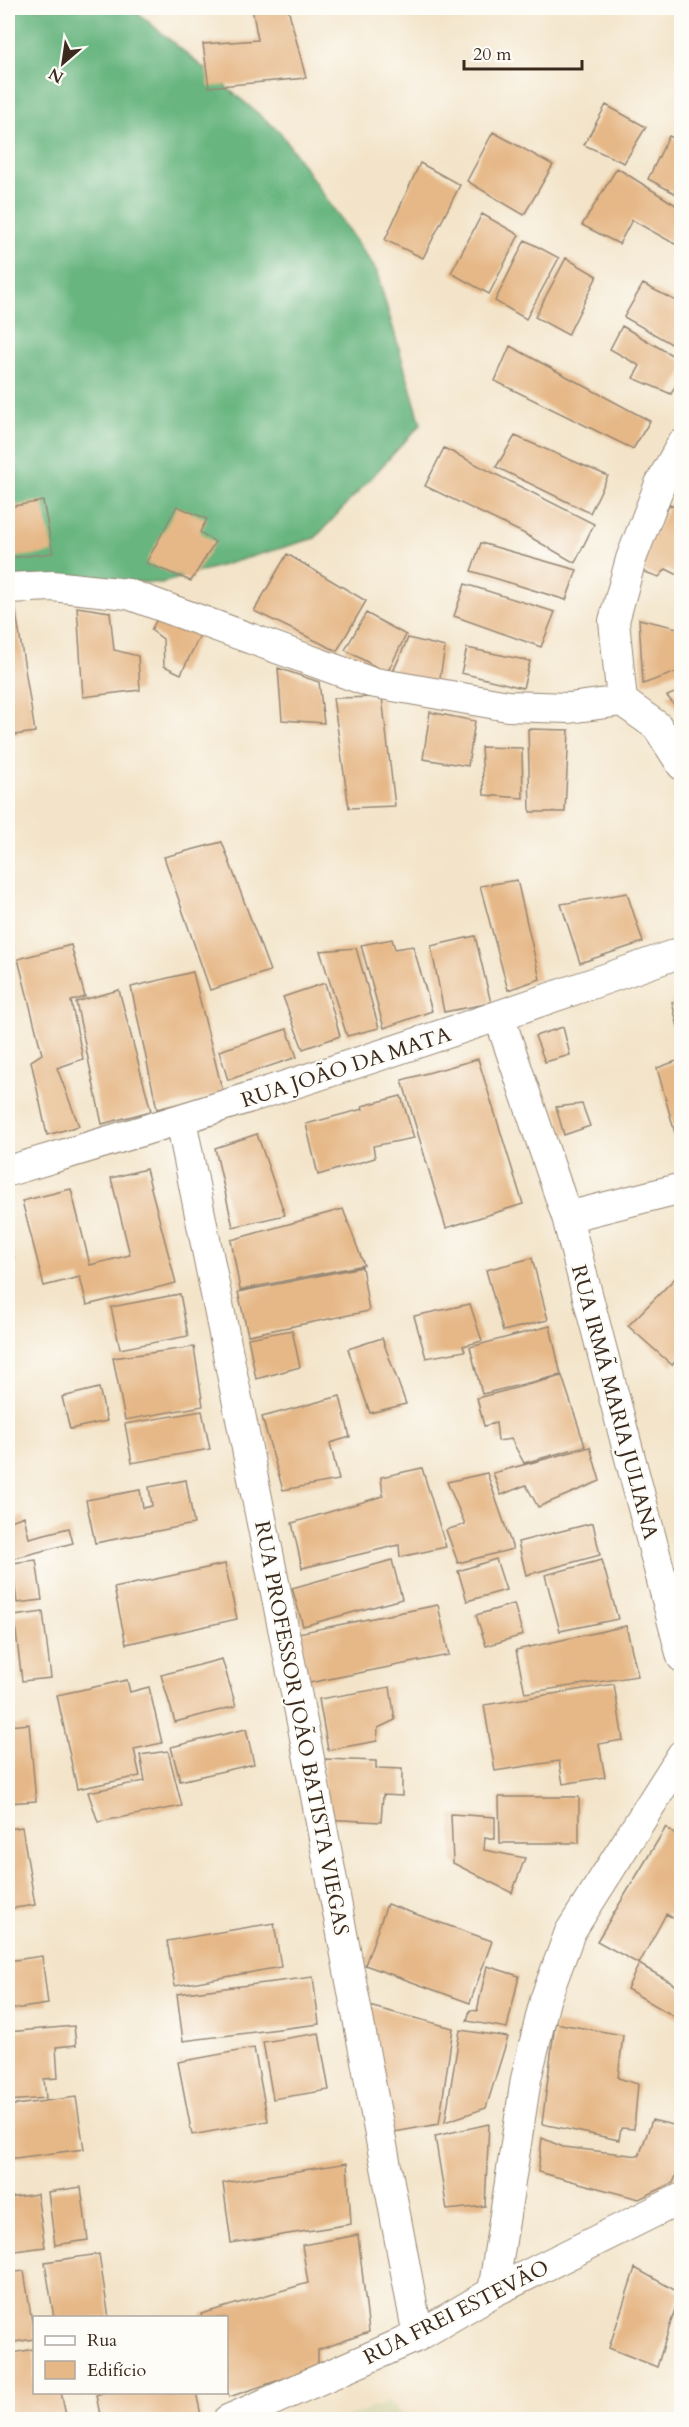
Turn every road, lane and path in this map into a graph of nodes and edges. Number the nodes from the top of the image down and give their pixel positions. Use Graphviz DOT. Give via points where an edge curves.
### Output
graph roads {
  1 [pos="681,444"];
  2 [pos="8,588"];
  3 [pos="622,700"];
  4 [pos="681,765"];
  5 [pos="681,952"];
  6 [pos="499,1016"];
  7 [pos="182,1120"];
  8 [pos="8,1171"];
  9 [pos="681,1188"];
  10 [pos="567,1217"];
  11 [pos="681,1657"];
  12 [pos="681,1755"];
  13 [pos="681,2198"];
  14 [pos="493,2292"];
  15 [pos="418,2336"];
  16 [pos="228,2420"];
  1 -- 3 [label="street" via="660,484 631,560 614,621"];
  2 -- 3 [label="street" via="75,588 128,594 381,684 508,706 569,708"];
  3 -- 4 [label="street" via="657,726"];
  5 -- 6 [label="street, RUA JOÃO DA MATA"];
  6 -- 7 [label="street, RUA JOÃO DA MATA"];
  6 -- 10 [label="street, RUA IRMÃ MARIA JULIANA"];
  7 -- 8 [label="street, RUA JOÃO DA MATA"];
  7 -- 15 [label="street, RUA PROFESSOR JOÃO BATISTA VIEGAS" via="303,1727"];
  9 -- 10 [label="street"];
  10 -- 11 [label="street, RUA IRMÃ MARIA JULIANA"];
  12 -- 14 [label="street" via="570,1932 545,2000 526,2079"];
  13 -- 14 [label="street, RUA FREI ESTEVÃO"];
  14 -- 15 [label="street, RUA FREI ESTEVÃO"];
  15 -- 16 [label="street, RUA FREI ESTEVÃO"];
}
